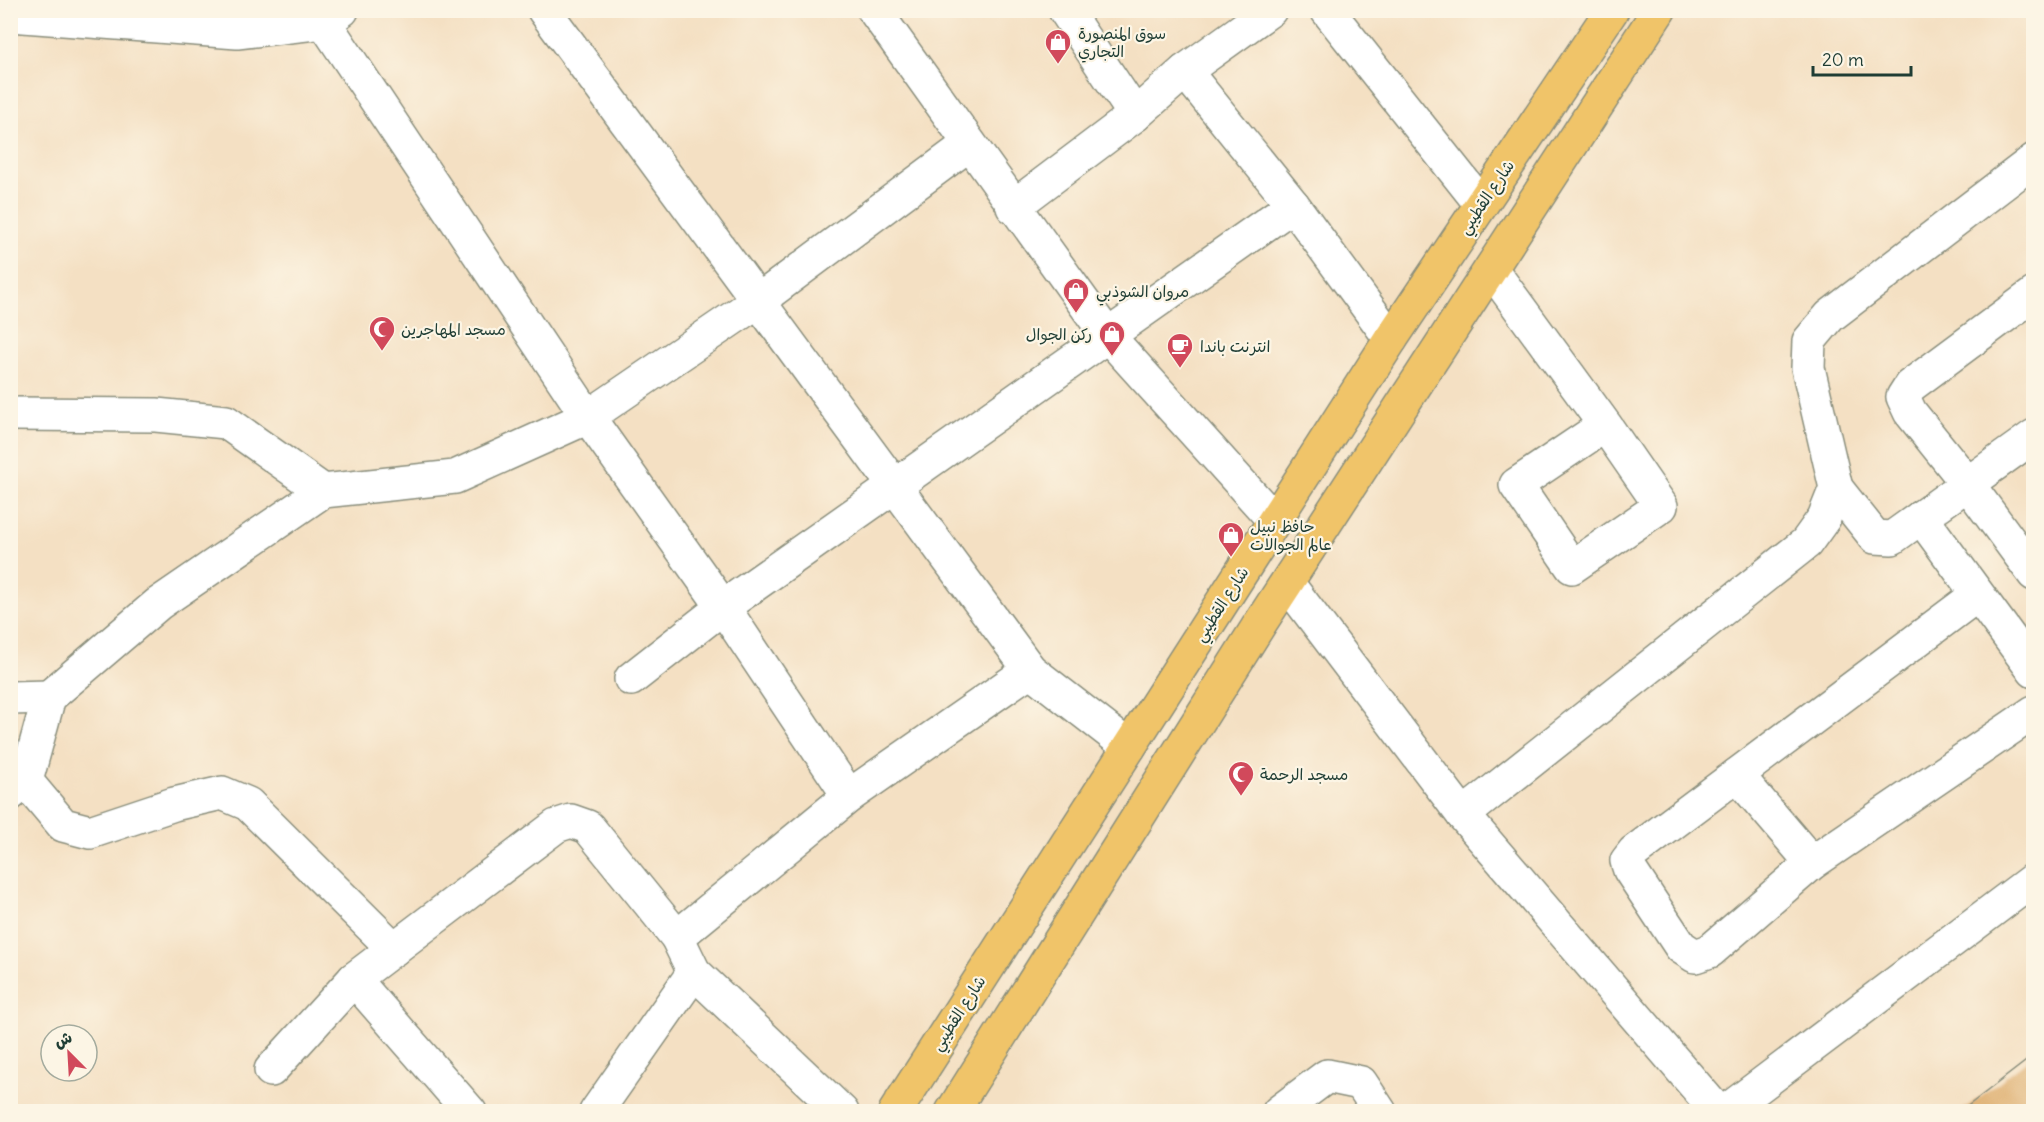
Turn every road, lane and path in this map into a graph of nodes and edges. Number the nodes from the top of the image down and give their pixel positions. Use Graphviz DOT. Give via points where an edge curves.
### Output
graph roads {
  1 [pos="544,10"];
  2 [pos="874,10"];
  3 [pos="1065,10"];
  4 [pos="1270,10"];
  5 [pos="1327,10"];
  6 [pos="1612,10"];
  7 [pos="1659,10"];
  8 [pos="10,15"];
  9 [pos="333,16"];
  10 [pos="233,21"];
  11 [pos="1185,71"];
  12 [pos="1135,115"];
  13 [pos="969,144"];
  14 [pos="2034,160"];
  15 [pos="1481,204"];
  16 [pos="1293,205"];
  17 [pos="1013,207"];
  18 [pos="1491,269"];
  19 [pos="2034,294"];
  20 [pos="758,301"];
  21 [pos="1107,335"];
  22 [pos="1391,339"];
  23 [pos="10,414"];
  24 [pos="588,417"];
  25 [pos="1605,425"];
  26 [pos="2034,436"];
  27 [pos="1967,483"];
  28 [pos="895,486"];
  29 [pos="1836,488"];
  30 [pos="323,491"];
  31 [pos="1921,517"];
  32 [pos="1274,520"];
  33 [pos="2034,574"];
  34 [pos="1287,583"];
  35 [pos="1977,595"];
  36 [pos="723,607"];
  37 [pos="1030,670"];
  38 [pos="2034,671"];
  39 [pos="631,679"];
  40 [pos="49,697"];
  41 [pos="10,698"];
  42 [pos="2034,712"];
  43 [pos="1129,747"];
  44 [pos="1737,775"];
  45 [pos="18,787"];
  46 [pos="849,796"];
  47 [pos="1463,815"];
  48 [pos="1812,863"];
  49 [pos="2034,879"];
  50 [pos="677,937"];
  51 [pos="394,949"];
  52 [pos="694,972"];
  53 [pos="354,979"];
  54 [pos="271,1070"];
  55 [pos="470,1112"];
  56 [pos="596,1112"];
  57 [pos="842,1112"];
  58 [pos="895,1112"];
  59 [pos="952,1112"];
  60 [pos="1280,1112"];
  61 [pos="1380,1112"];
  62 [pos="1718,1112"];
  63 [pos="1725,1112"];
  1 -- 20 [label="street"];
  2 -- 13 [label="street"];
  3 -- 12 [label="street"];
  4 -- 11 [label="street"];
  5 -- 15 [label="street"];
  6 -- 15 [label="main road, شارع القطيبي"];
  7 -- 18 [label="main road"];
  8 -- 10 [label="street"];
  9 -- 10 [label="street"];
  9 -- 24 [label="street"];
  11 -- 12 [label="street"];
  11 -- 16 [label="street"];
  12 -- 17 [label="street"];
  13 -- 17 [label="street"];
  13 -- 20 [label="street"];
  14 -- 29 [label="street" via="1830,316 1809,341 1808,368"];
  15 -- 22 [label="main road, شارع القطيبي"];
  16 -- 21 [label="street"];
  16 -- 22 [label="street"];
  17 -- 21 [label="street"];
  18 -- 25 [label="street"];
  18 -- 34 [label="main road"];
  19 -- 27 [label="street" via="1910,386 1903,397 1910,412"];
  20 -- 24 [label="street"];
  20 -- 28 [label="street"];
  21 -- 28 [label="street"];
  21 -- 32 [label="street"];
  22 -- 32 [label="main road, شارع القطيبي"];
  23 -- 30 [label="street" via="156,415 225,422"];
  24 -- 30 [label="street" via="455,477"];
  24 -- 36 [label="street"];
  26 -- 27 [label="street"];
  27 -- 31 [label="street"];
  27 -- 33 [label="street"];
  28 -- 36 [label="street"];
  28 -- 37 [label="street"];
  29 -- 31 [label="street" via="1875,537 1892,538"];
  29 -- 47 [label="street" via="1824,518 1806,543"];
  30 -- 40 [label="street" via="158,604"];
  31 -- 35 [label="street"];
  32 -- 43 [label="main road, شارع القطيبي"];
  34 -- 47 [label="street"];
  34 -- 59 [label="main road"];
  35 -- 38 [label="street"];
  35 -- 44 [label="street"];
  36 -- 39 [label="street"];
  36 -- 46 [label="street"];
  37 -- 43 [label="street"];
  37 -- 46 [label="street"];
  40 -- 41 [label="street"];
  40 -- 45 [label="street"];
  42 -- 48 [label="street"];
  43 -- 58 [label="main road, شارع القطيبي"];
  44 -- 48 [label="street"];
  44 -- 48 [label="street" via="1627,861 1681,947 1695,956 1710,951"];
  45 -- 51 [label="street" via="63,825 90,832 174,804 222,793 248,804"];
  46 -- 50 [label="street"];
  47 -- 62 [label="street"];
  49 -- 63 [label="street"];
  50 -- 51 [label="street" via="588,827 571,821 556,826"];
  50 -- 52 [label="street"];
  51 -- 53 [label="street"];
  52 -- 56 [label="street"];
  52 -- 57 [label="street"];
  53 -- 54 [label="street"];
  53 -- 55 [label="street"];
  60 -- 61 [label="street" via="1327,1076 1361,1083"];
}
